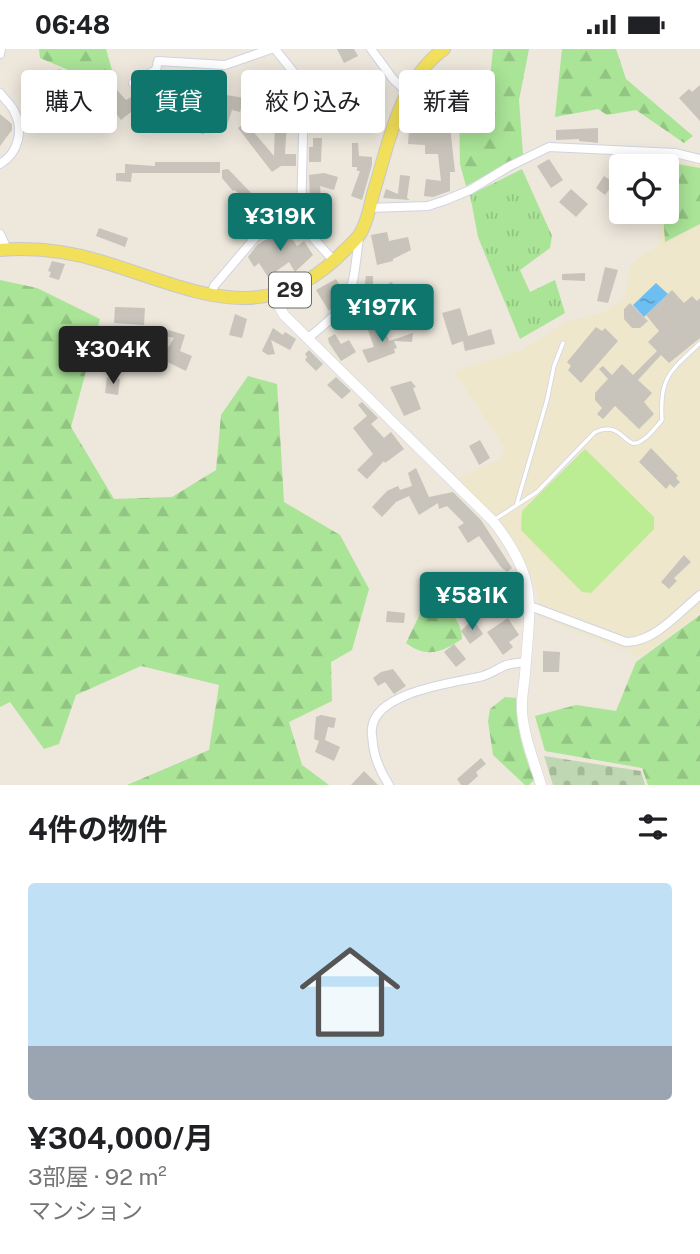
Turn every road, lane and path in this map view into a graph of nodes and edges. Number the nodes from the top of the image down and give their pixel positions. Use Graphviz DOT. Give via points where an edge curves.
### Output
graph roads {
  1 [pos="273,49"];
  2 [pos="371,49"];
  3 [pos="441,50"];
  4 [pos="156,70"];
  5 [pos="425,70"];
  6 [pos="399,85"];
  7 [pos="0,93"];
  8 [pos="399,113"];
  9 [pos="700,159"];
  10 [pos="0,164"];
  11 [pos="369,208"];
  12 [pos="301,217"];
  13 [pos="0,234"];
  14 [pos="359,235"];
  15 [pos="3,250"];
  16 [pos="334,261"];
  17 [pos="273,295"];
  18 [pos="211,296"];
  19 [pos="309,338"];
  20 [pos="564,343"];
  21 [pos="700,343"];
  22 [pos="516,505"];
  23 [pos="493,521"];
  24 [pos="700,595"];
  25 [pos="530,606"];
  26 [pos="526,662"];
  27 [pos="388,785"];
  28 [pos="541,785"];
  1 -- 4 [label="street" via="225,65 158,61"];
  1 -- 12 [label="street" via="295,74 304,96"];
  2 -- 6 [label="street"];
  3 -- 5 [label="main road, 29"];
  7 -- 10 [label="street" via="14,110 20,129 17,146"];
  8 -- 11 [label="main road, 29"];
  9 -- 11 [label="street" via="675,152 549,147 446,200 428,206"];
  11 -- 14 [label="main road, 29"];
  12 -- 16 [label="street"];
  12 -- 18 [label="street" via="283,205 214,286"];
  13 -- 15 [label="street"];
  14 -- 16 [label="main road, 29"];
  14 -- 19 [label="street" via="351,292 332,319"];
  15 -- 18 [label="main road, 29" via="40,249 88,258"];
  16 -- 17 [label="main road, 29" via="303,285"];
  17 -- 18 [label="main road, 29"];
  17 -- 19 [label="street" via="284,315"];
  19 -- 23 [label="street"];
  20 -- 22 [label="lane"];
  21 -- 22 [label="lane" via="671,370 660,400 662,420 643,440 629,443 616,430 604,428 595,432 537,492"];
  22 -- 23 [label="lane"];
  23 -- 25 [label="street" via="519,559"];
  24 -- 25 [label="street" via="636,642"];
  25 -- 26 [label="street"];
  26 -- 27 [label="street" via="412,692 386,707 372,727 374,750"];
  26 -- 28 [label="street" via="525,734"];
}
